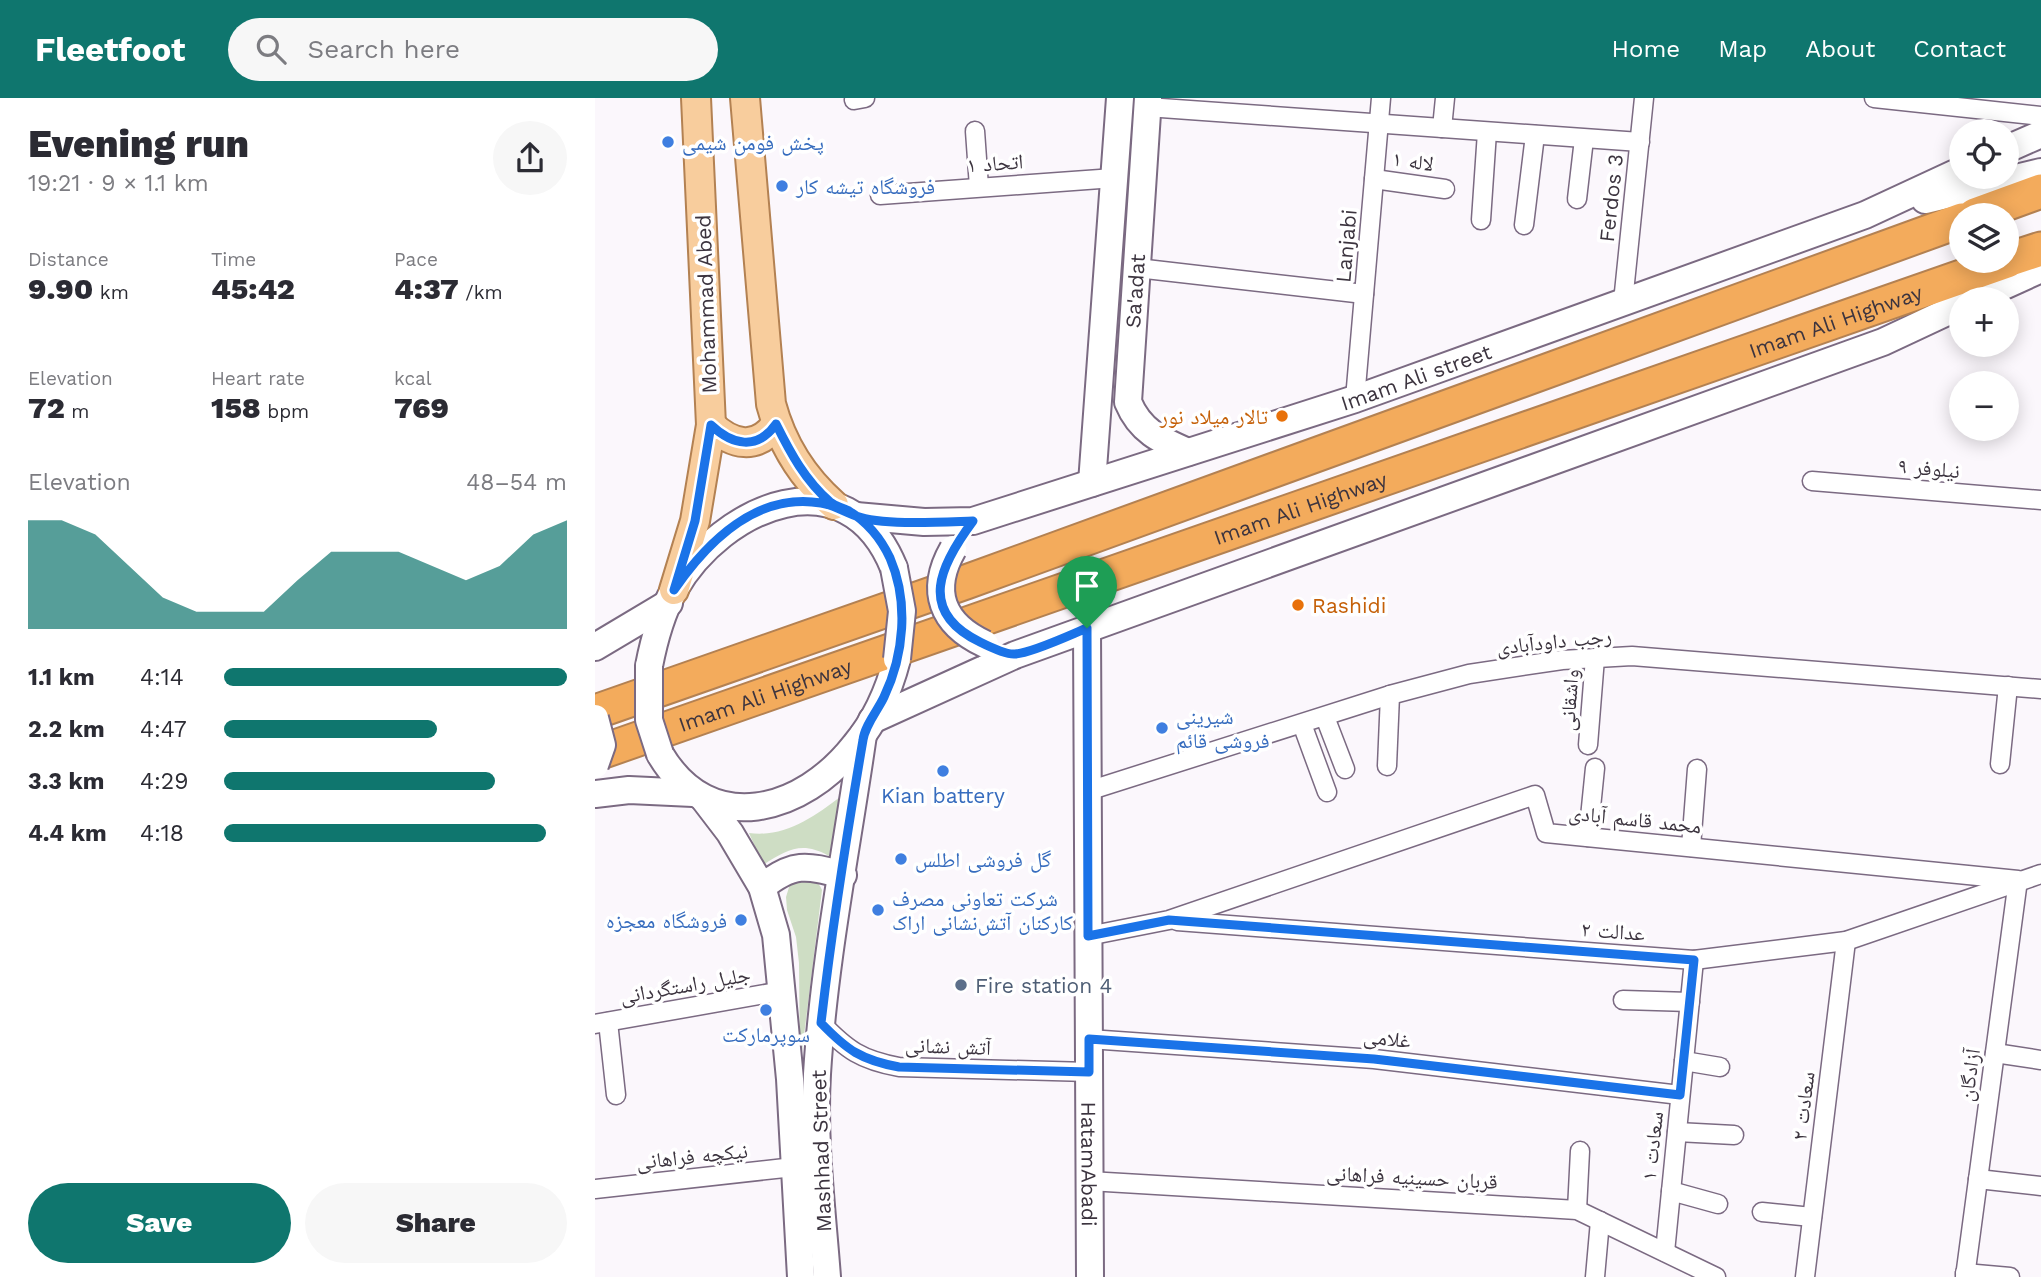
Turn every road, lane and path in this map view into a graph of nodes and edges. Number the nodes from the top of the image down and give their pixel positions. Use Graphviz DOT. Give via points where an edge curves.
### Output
graph roads {
  1 [pos="696,98"];
  2 [pos="745,98"];
  3 [pos="1120,98"];
  4 [pos="1381,98"];
  5 [pos="1445,98"];
  6 [pos="1644,98"];
  7 [pos="1874,98"];
  8 [pos="1148,102"];
  9 [pos="1277,107"];
  10 [pos="2041,116"];
  11 [pos="1379,124"];
  12 [pos="1442,128"];
  13 [pos="975,131"];
  14 [pos="1487,132"];
  15 [pos="2041,134"];
  16 [pos="1535,135"];
  17 [pos="1584,139"];
  18 [pos="1640,142"];
  19 [pos="2019,144"];
  20 [pos="2041,172"];
  21 [pos="1949,176"];
  22 [pos="1114,178"];
  23 [pos="1374,179"];
  24 [pos="979,187"];
  25 [pos="1445,189"];
  26 [pos="2041,191"];
  27 [pos="880,195"];
  28 [pos="1577,198"];
  29 [pos="2008,203"];
  30 [pos="1865,215"];
  31 [pos="1481,220"];
  32 [pos="1524,225"];
  33 [pos="1949,225"];
  34 [pos="2041,249"];
  35 [pos="2019,257"];
  36 [pos="1137,268"];
  37 [pos="2041,269"];
  38 [pos="1973,273"];
  39 [pos="2001,287"];
  40 [pos="1364,294"];
  41 [pos="1623,302"];
  42 [pos="1949,312"];
  43 [pos="1100,398"];
  44 [pos="1355,399"];
  45 [pos="1128,402"];
  46 [pos="776,424"];
  47 [pos="711,425"];
  48 [pos="1188,452"];
  49 [pos="1812,481"];
  50 [pos="1092,483"];
  51 [pos="2041,500"];
  52 [pos="845,511"];
  53 [pos="973,521"];
  54 [pos="671,597"];
  55 [pos="1087,628"];
  56 [pos="595,647"];
  57 [pos="1014,654"];
  58 [pos="1595,658"];
  59 [pos="2008,686"];
  60 [pos="2041,689"];
  61 [pos="1390,695"];
  62 [pos="595,712"];
  63 [pos="1325,717"];
  64 [pos="595,718"];
  65 [pos="1302,724"];
  66 [pos="868,728"];
  67 [pos="1588,745"];
  68 [pos="595,754"];
  69 [pos="2000,764"];
  70 [pos="595,765"];
  71 [pos="1387,766"];
  72 [pos="1595,768"];
  73 [pos="1345,769"];
  74 [pos="1697,769"];
  75 [pos="1088,790"];
  76 [pos="1327,792"];
  77 [pos="595,794"];
  78 [pos="699,796"];
  79 [pos="1588,837"];
  80 [pos="1691,847"];
  81 [pos="2041,874"];
  82 [pos="843,875"];
  83 [pos="2018,880"];
  84 [pos="762,887"];
  85 [pos="1169,920"];
  86 [pos="1088,936"];
  87 [pos="1846,941"];
  88 [pos="1694,960"];
  89 [pos="782,991"];
  90 [pos="1623,1000"];
  91 [pos="1690,1002"];
  92 [pos="602,1023"];
  93 [pos="821,1023"];
  94 [pos="1089,1039"];
  95 [pos="1995,1054"];
  96 [pos="2041,1060"];
  97 [pos="1684,1061"];
  98 [pos="1720,1067"];
  99 [pos="1089,1072"];
  100 [pos="616,1095"];
  101 [pos="1680,1095"];
  102 [pos="1677,1132"];
  103 [pos="1734,1135"];
  104 [pos="1580,1151"];
  105 [pos="794,1167"];
  106 [pos="1978,1179"];
  107 [pos="1089,1181"];
  108 [pos="2041,1186"];
  109 [pos="595,1189"];
  110 [pos="1671,1191"];
  111 [pos="1718,1204"];
  112 [pos="1577,1210"];
  113 [pos="1762,1212"];
  114 [pos="1812,1217"];
  115 [pos="1600,1221"];
  116 [pos="1665,1252"];
  117 [pos="1706,1275"];
  118 [pos="1965,1275"];
  119 [pos="801,1277"];
  120 [pos="827,1277"];
  121 [pos="1090,1277"];
  122 [pos="1595,1277"];
  123 [pos="1805,1277"];
  124 [pos="2010,1277"];
  1 -- 47 [label="main road, Mohammad Abed"];
  2 -- 46 [label="main road" via="766,369"];
  3 -- 22 [label="main road, Sa'adat"];
  4 -- 11 [label="street, Lanjabi"];
  5 -- 12 [label="street"];
  6 -- 18 [label="street, Ferdos 3"];
  7 -- 10 [label="street"];
  8 -- 9 [label="street"];
  8 -- 36 [label="main road, Sa'adat"];
  9 -- 11 [label="street"];
  11 -- 12 [label="street"];
  11 -- 23 [label="street, Lanjabi"];
  12 -- 14 [label="street"];
  13 -- 24 [label="street"];
  14 -- 16 [label="street"];
  14 -- 31 [label="street"];
  15 -- 19 [label="main road"];
  16 -- 17 [label="street"];
  16 -- 32 [label="street"];
  17 -- 18 [label="street"];
  17 -- 28 [label="street"];
  18 -- 41 [label="street, Ferdos 3"];
  20 -- 30 [label="main road"];
  21 -- 30 [label="main road, Imam Ali street"];
  22 -- 24 [label="street, اتحاد ۱"];
  22 -- 43 [label="main road, Sa'adat"];
  23 -- 25 [label="street, لاله ۱"];
  23 -- 40 [label="street, Lanjabi"];
  24 -- 27 [label="street, اتحاد ۱"];
  26 -- 29 [label="highway"];
  30 -- 41 [label="main road, Imam Ali street"];
  33 -- 62 [label="highway, Imam Ali Highway"];
  34 -- 35 [label="highway, Imam Ali Highway"];
  36 -- 40 [label="street"];
  36 -- 45 [label="main road, Sa'adat"];
  37 -- 39 [label="main road"];
  38 -- 68 [label="highway, Imam Ali Highway"];
  40 -- 44 [label="street, Lanjabi"];
  41 -- 44 [label="main road, Imam Ali street"];
  42 -- 55 [label="main road" via="1883,342"];
  43 -- 45 [label="main road" via="1114,408"];
  43 -- 50 [label="main road, Sa'adat"];
  44 -- 48 [label="main road, Imam Ali street"];
  45 -- 48 [label="main road" via="1145,430"];
  46 -- 47 [label="main road" via="765,437 740,443 723,437"];
  46 -- 52 [label="main road" via="797,467"];
  47 -- 54 [label="main road, Mohammad Abed" via="695,521"];
  48 -- 50 [label="main road, Imam Ali street"];
  49 -- 51 [label="street, نیلوفر ۹"];
  50 -- 53 [label="main road, Imam Ali street"];
  52 -- 53 [label="main road, Imam Ali street" via="924,522"];
  52 -- 54 [label="main road, Imam Ali street" via="796,502 756,513 706,549"];
  52 -- 66 [label="main road, bridge" via="874,533 894,568 902,611 897,659"];
  53 -- 57 [label="main road, bridge" via="942,573 941,600 966,635"];
  54 -- 56 [label="main road"];
  54 -- 78 [label="main road, Mashhad Street, bridge" via="649,666 649,720 660,754 674,776"];
  55 -- 57 [label="main road"];
  55 -- 75 [label="main road, HatamAbadi"];
  57 -- 66 [label="main road"];
  58 -- 59 [label="street, رجب داودآبادی" via="1632,656"];
  58 -- 61 [label="street, رجب داودآبادی" via="1469,674"];
  58 -- 67 [label="street, واشقانی"];
  59 -- 60 [label="street, رجب داودآبادی"];
  59 -- 69 [label="street"];
  61 -- 63 [label="street, رجب داودآبادی"];
  61 -- 71 [label="street"];
  63 -- 65 [label="street, رجب داودآبادی"];
  63 -- 73 [label="street"];
  64 -- 70 [label="main road, bridge" via="602,745"];
  65 -- 75 [label="street, رجب داودآبادی"];
  65 -- 76 [label="street"];
  66 -- 78 [label="main road" via="825,776 780,802 740,808"];
  66 -- 82 [label="main road, Mashhad Street"];
  72 -- 79 [label="street"];
  74 -- 80 [label="street"];
  75 -- 86 [label="main road, HatamAbadi"];
  77 -- 78 [label="main road" via="629,790"];
  78 -- 84 [label="main road, Mashhad Street" via="730,833"];
  79 -- 80 [label="street, محمد قاسم آبادی"];
  79 -- 85 [label="street, محمد قاسم آبادی" via="1546,833 1535,795"];
  80 -- 83 [label="street, محمد قاسم آبادی"];
  81 -- 83 [label="street, عدالت ۲"];
  82 -- 84 [label="main road" via="808,866 782,871"];
  82 -- 93 [label="main road, Mashhad Street"];
  83 -- 87 [label="street, عدالت ۲"];
  83 -- 95 [label="street, آزادگان"];
  84 -- 89 [label="main road, Mashhad Street" via="776,935"];
  85 -- 86 [label="street, محمد قاسم آبادی"];
  85 -- 88 [label="street, عدالت ۲"];
  86 -- 94 [label="main road, HatamAbadi"];
  87 -- 88 [label="street, عدالت ۲"];
  87 -- 114 [label="street, سعادت ۲"];
  88 -- 91 [label="street, سعادت ۱"];
  89 -- 92 [label="street, جلیل راستگردانی"];
  89 -- 105 [label="main road, Mashhad Street"];
  90 -- 91 [label="street"];
  91 -- 97 [label="street, سعادت ۱"];
  92 -- 100 [label="street"];
  93 -- 99 [label="street, آتش نشانی" via="849,1050 869,1062 889,1066"];
  93 -- 120 [label="main road, Mashhad Street" via="817,1077"];
  94 -- 99 [label="main road, HatamAbadi"];
  94 -- 101 [label="street, غلامی" via="1374,1059"];
  95 -- 96 [label="street"];
  95 -- 106 [label="street, آزادگان"];
  97 -- 98 [label="street"];
  97 -- 101 [label="street, سعادت ۱"];
  99 -- 107 [label="main road, HatamAbadi"];
  101 -- 102 [label="street, سعادت ۱"];
  102 -- 103 [label="street"];
  102 -- 110 [label="street, سعادت ۱"];
  104 -- 112 [label="street"];
  105 -- 109 [label="street, نیکچه فراهانی"];
  105 -- 119 [label="main road, Mashhad Street"];
  106 -- 108 [label="street"];
  106 -- 118 [label="street, آزادگان"];
  107 -- 112 [label="street, قربان حسینیه فراهانی"];
  107 -- 121 [label="main road, HatamAbadi"];
  110 -- 111 [label="street"];
  110 -- 116 [label="street, سعادت ۱"];
  112 -- 115 [label="street, قربان حسینیه فراهانی"];
  113 -- 114 [label="street"];
  114 -- 123 [label="street, سعادت ۲"];
  115 -- 116 [label="street, قربان حسینیه فراهانی"];
  115 -- 122 [label="street"];
  116 -- 117 [label="street, قربان حسینیه فراهانی"];
  118 -- 124 [label="street"];
}
